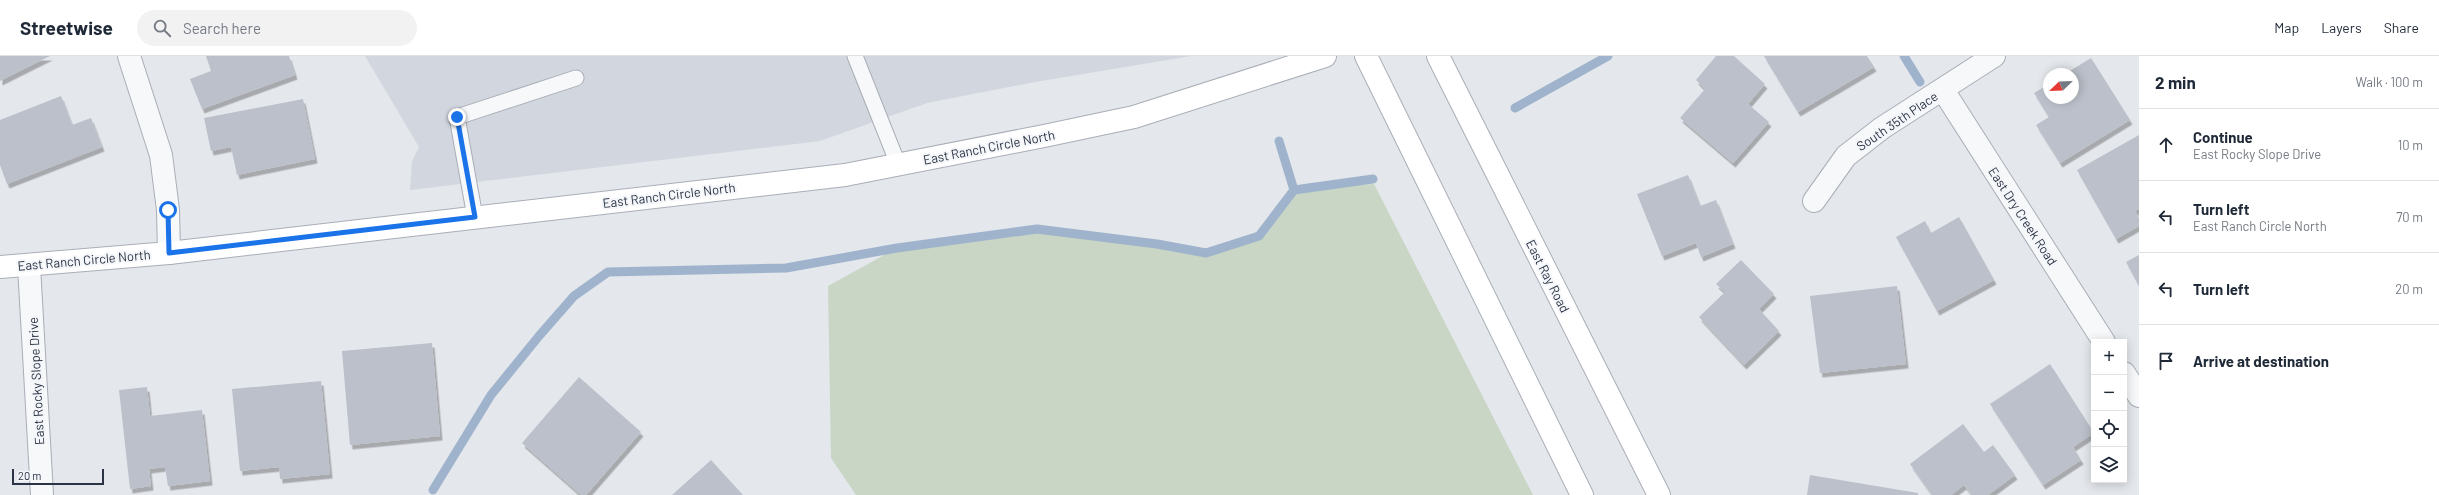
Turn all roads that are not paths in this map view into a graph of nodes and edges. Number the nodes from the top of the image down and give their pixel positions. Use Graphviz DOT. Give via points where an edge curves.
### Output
graph roads {
  1 [pos="128,56"];
  2 [pos="855,56"];
  3 [pos="1325,56"];
  4 [pos="1366,56"];
  5 [pos="1438,56"];
  6 [pos="1994,56"];
  7 [pos="576,78"];
  8 [pos="1942,90"];
  9 [pos="898,164"];
  10 [pos="1814,201"];
  11 [pos="475,217"];
  12 [pos="169,253"];
  13 [pos="29,266"];
  14 [pos="0,267"];
  15 [pos="2102,339"];
  16 [pos="2125,375"];
  17 [pos="2139,396"];
  18 [pos="42,495"];
  19 [pos="1582,495"];
  20 [pos="1659,495"];
  1 -- 12 [label="street" via="160,155 168,210"];
  2 -- 9 [label="lane"];
  3 -- 9 [label="street, East Ranch Circle North" via="1134,116"];
  4 -- 19 [label="street"];
  5 -- 20 [label="street, East Ray Road"];
  6 -- 8 [label="street, South 35th Place"];
  7 -- 11 [label="lane" via="457,117"];
  8 -- 10 [label="street, South 35th Place" via="1882,128 1846,156"];
  8 -- 15 [label="street, East Dry Creek Road"];
  9 -- 11 [label="street, East Ranch Circle North" via="845,175"];
  11 -- 12 [label="street, East Ranch Circle North"];
  12 -- 13 [label="street, East Ranch Circle North"];
  13 -- 14 [label="street, East Ranch Circle North"];
  13 -- 18 [label="street, East Rocky Slope Drive"];
  16 -- 17 [label="street"];
}
